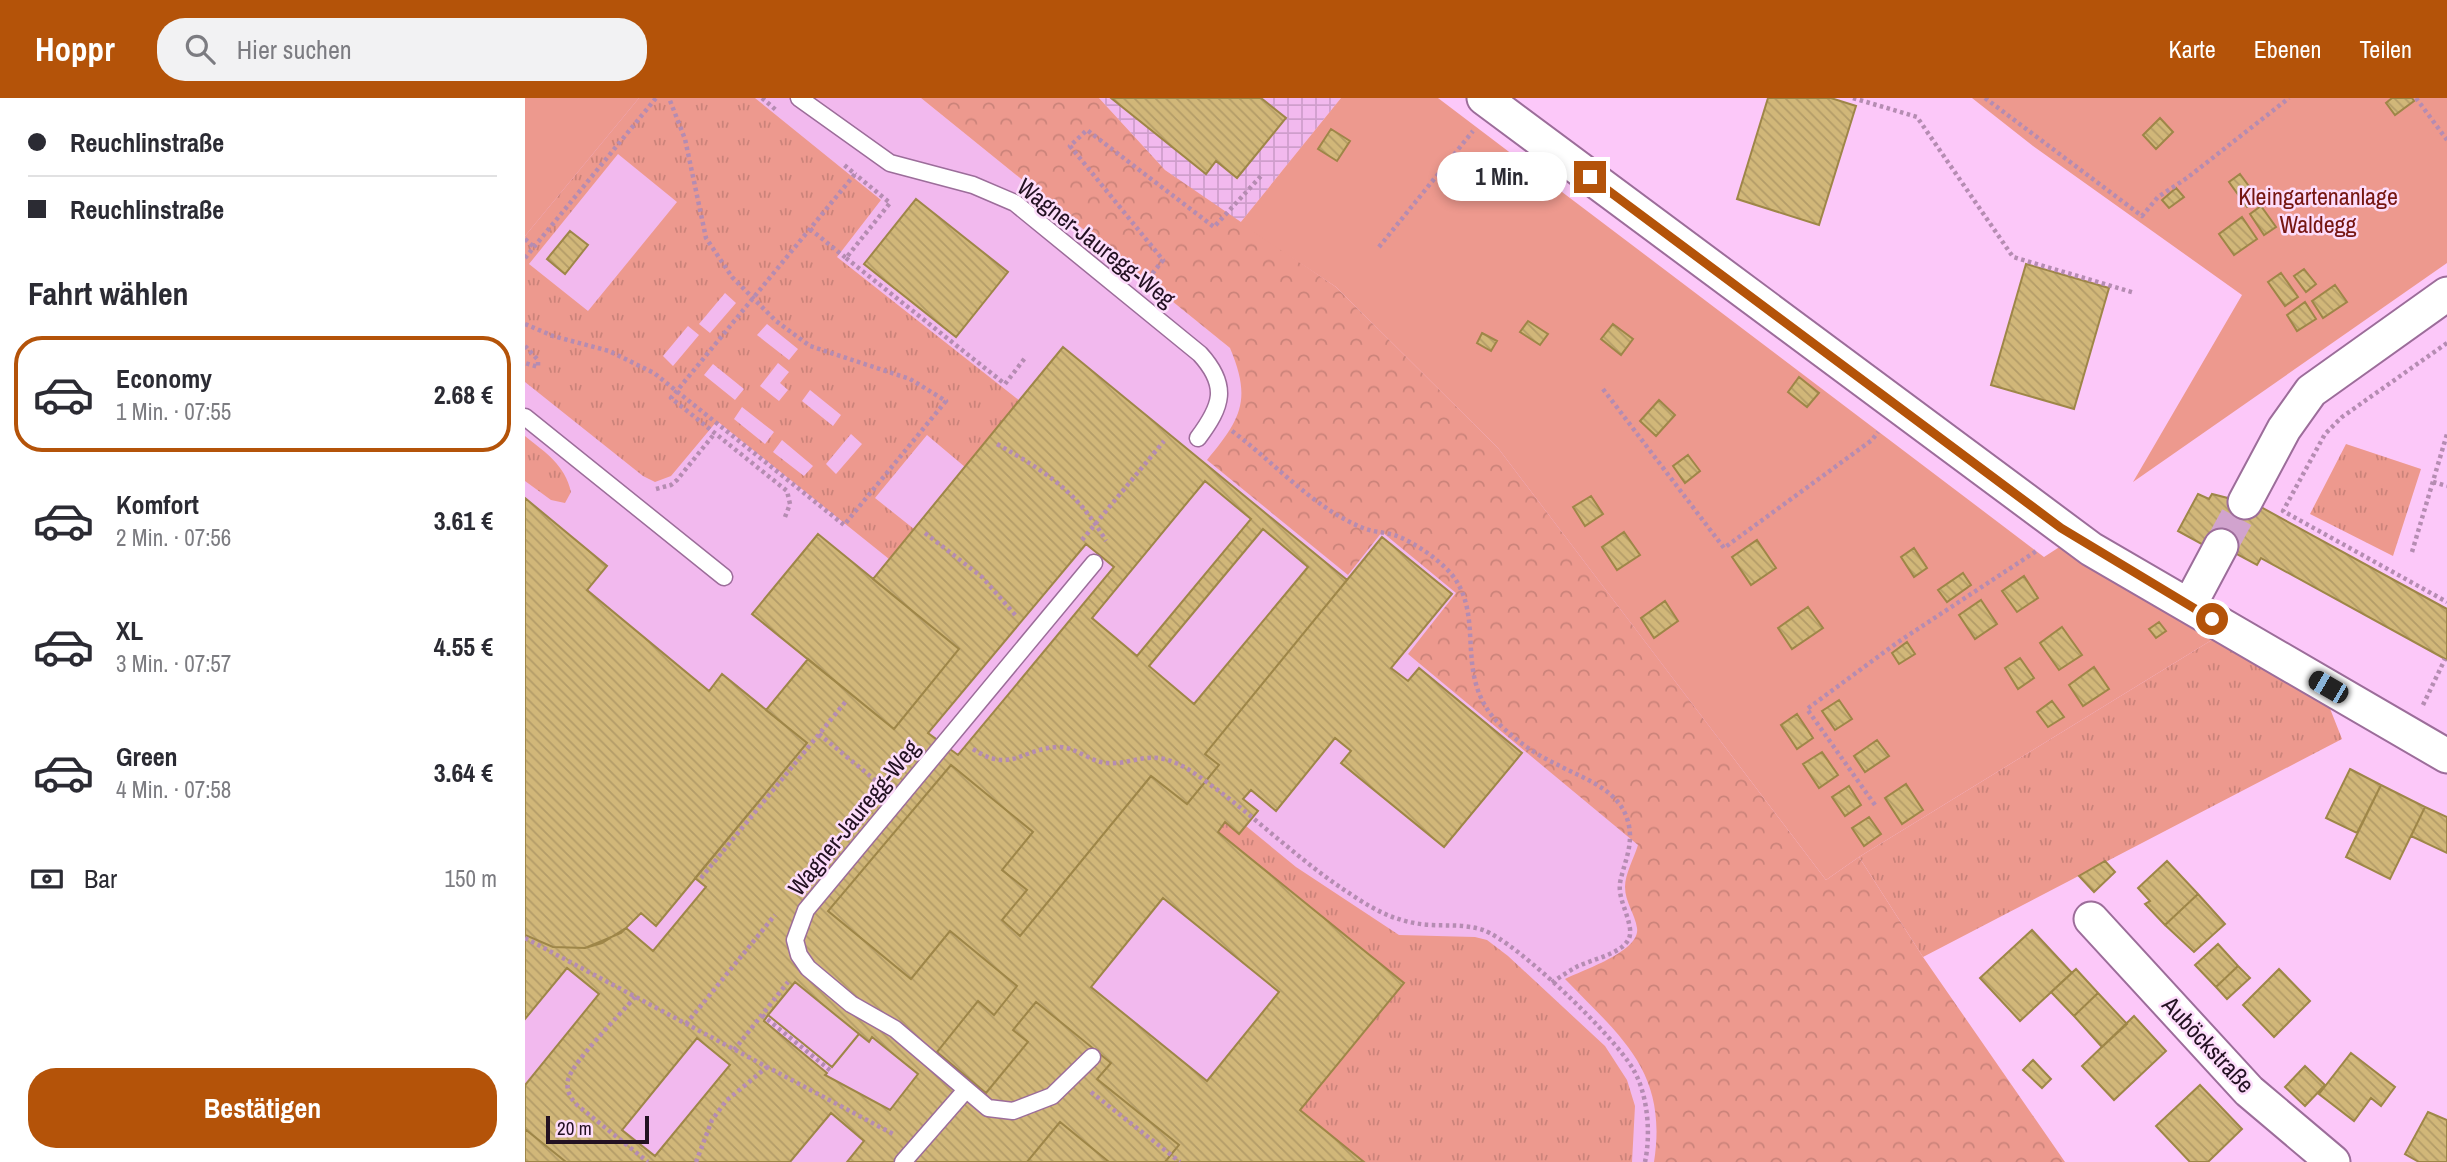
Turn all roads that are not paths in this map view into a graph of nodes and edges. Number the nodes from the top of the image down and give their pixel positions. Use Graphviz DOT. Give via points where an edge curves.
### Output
graph roads {
  1 [pos="799,98"];
  2 [pos="1489,102"];
  3 [pos="2447,294"];
  4 [pos="525,417"];
  5 [pos="1198,438"];
  6 [pos="2245,502"];
  7 [pos="2221,546"];
  8 [pos="1094,563"];
  9 [pos="724,577"];
  10 [pos="2189,606"];
  11 [pos="2447,756"];
  12 [pos="2091,919"];
  13 [pos="1092,1057"];
  14 [pos="965,1091"];
  15 [pos="903,1162"];
  16 [pos="2333,1162"];
  1 -- 5 [label="lane, Wagner-Jauregg-Weg" via="890,163 973,185 1014,203 1200,354 1218,378 1220,391 1213,416"];
  2 -- 10 [label="street" via="2061,528"];
  3 -- 6 [label="street" via="2311,391 2284,429"];
  4 -- 9 [label="lane"];
  7 -- 10 [label="street"];
  8 -- 14 [label="lane, Wagner-Jauregg-Weg" via="806,910 795,940 804,962 851,1004 895,1029"];
  10 -- 11 [label="street"];
  12 -- 16 [label="street, Auböckstraße" via="2249,1091"];
  13 -- 14 [label="lane" via="1052,1096 1013,1111 988,1108"];
  14 -- 15 [label="lane"];
}
